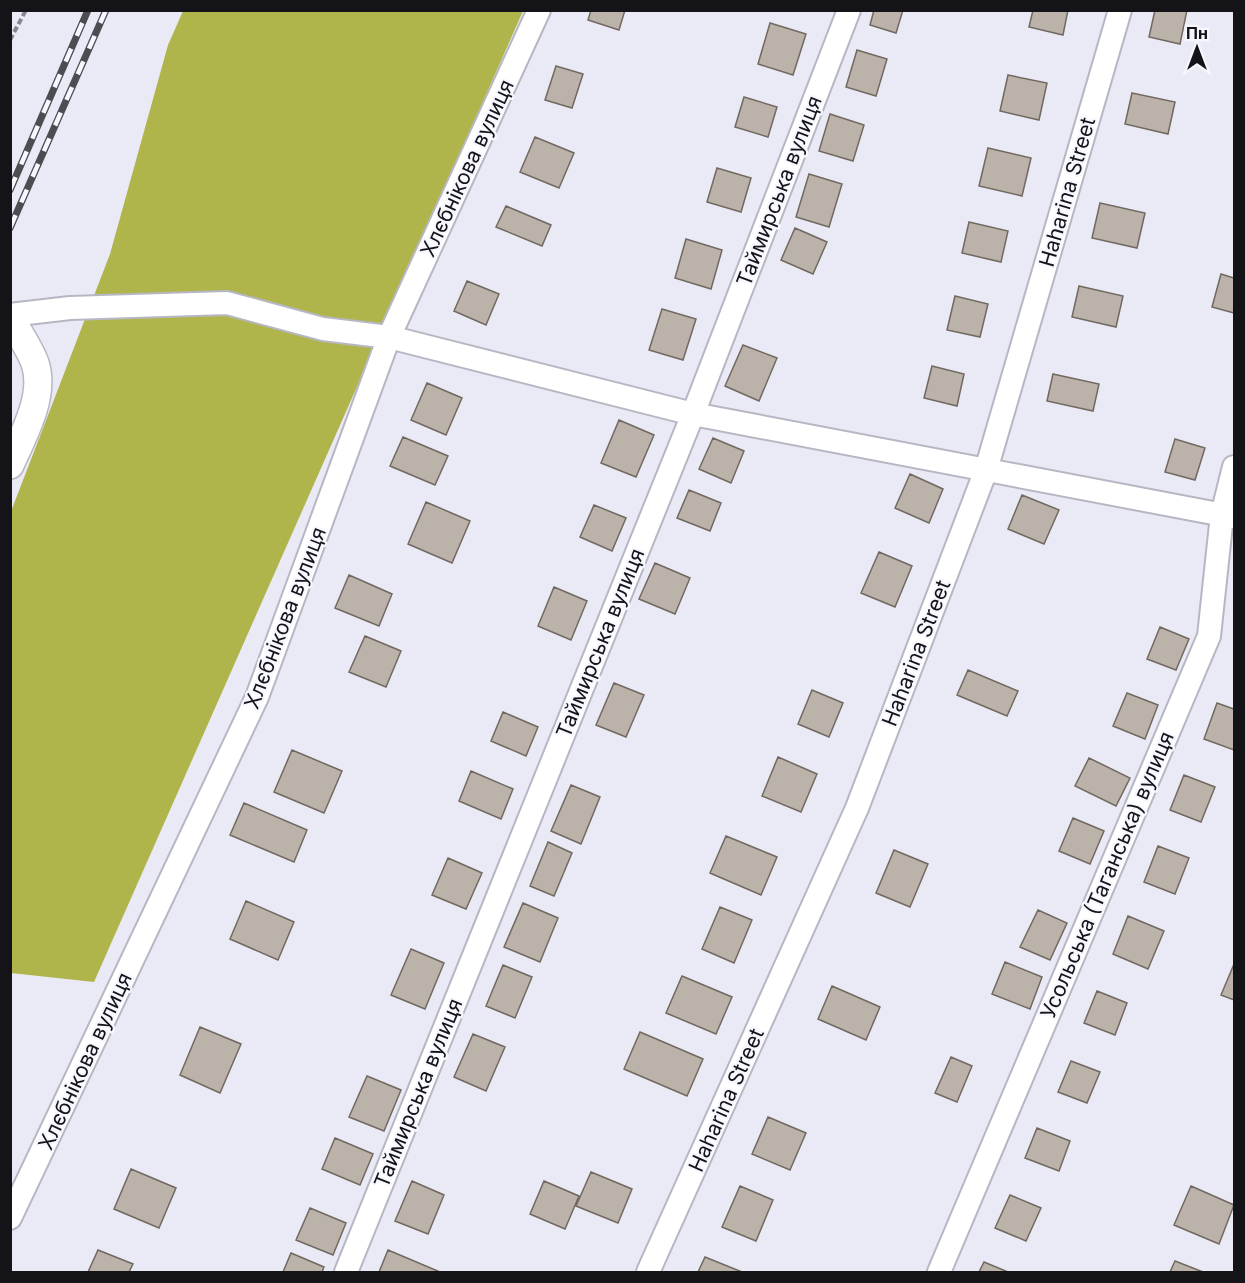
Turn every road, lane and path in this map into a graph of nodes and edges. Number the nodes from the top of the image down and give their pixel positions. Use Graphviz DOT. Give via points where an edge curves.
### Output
graph roads {
  1 [pos="26,10"];
  2 [pos="539,10"];
  3 [pos="849,10"];
  4 [pos="1120,10"];
  5 [pos="10,40"];
  6 [pos="10,316"];
  7 [pos="389,337"];
  8 [pos="693,414"];
  9 [pos="10,465"];
  10 [pos="1234,467"];
  11 [pos="986,470"];
  12 [pos="1228,516"];
  13 [pos="10,1218"];
  14 [pos="346,1272"];
  15 [pos="648,1272"];
  16 [pos="939,1272"];
  1 -- 5 [label="path"];
  2 -- 7 [label="street, Хлєбнікова вулиця"];
  3 -- 8 [label="street, Таймирська вулиця"];
  4 -- 11 [label="street, Haharina Street"];
  6 -- 7 [label="street" via="70,308 227,303 322,329"];
  6 -- 9 [label="street" via="35,363 37,386 34,406"];
  7 -- 8 [label="street"];
  7 -- 13 [label="street, Хлєбнікова вулиця" via="257,697"];
  8 -- 11 [label="street"];
  8 -- 14 [label="street, Таймирська вулиця"];
  10 -- 12 [label="street, Усольська (Таганська) вулиця"];
  11 -- 12 [label="street"];
  11 -- 15 [label="street, Haharina Street" via="857,808"];
  12 -- 16 [label="street, Усольська (Таганська) вулиця" via="1209,636"];
}
